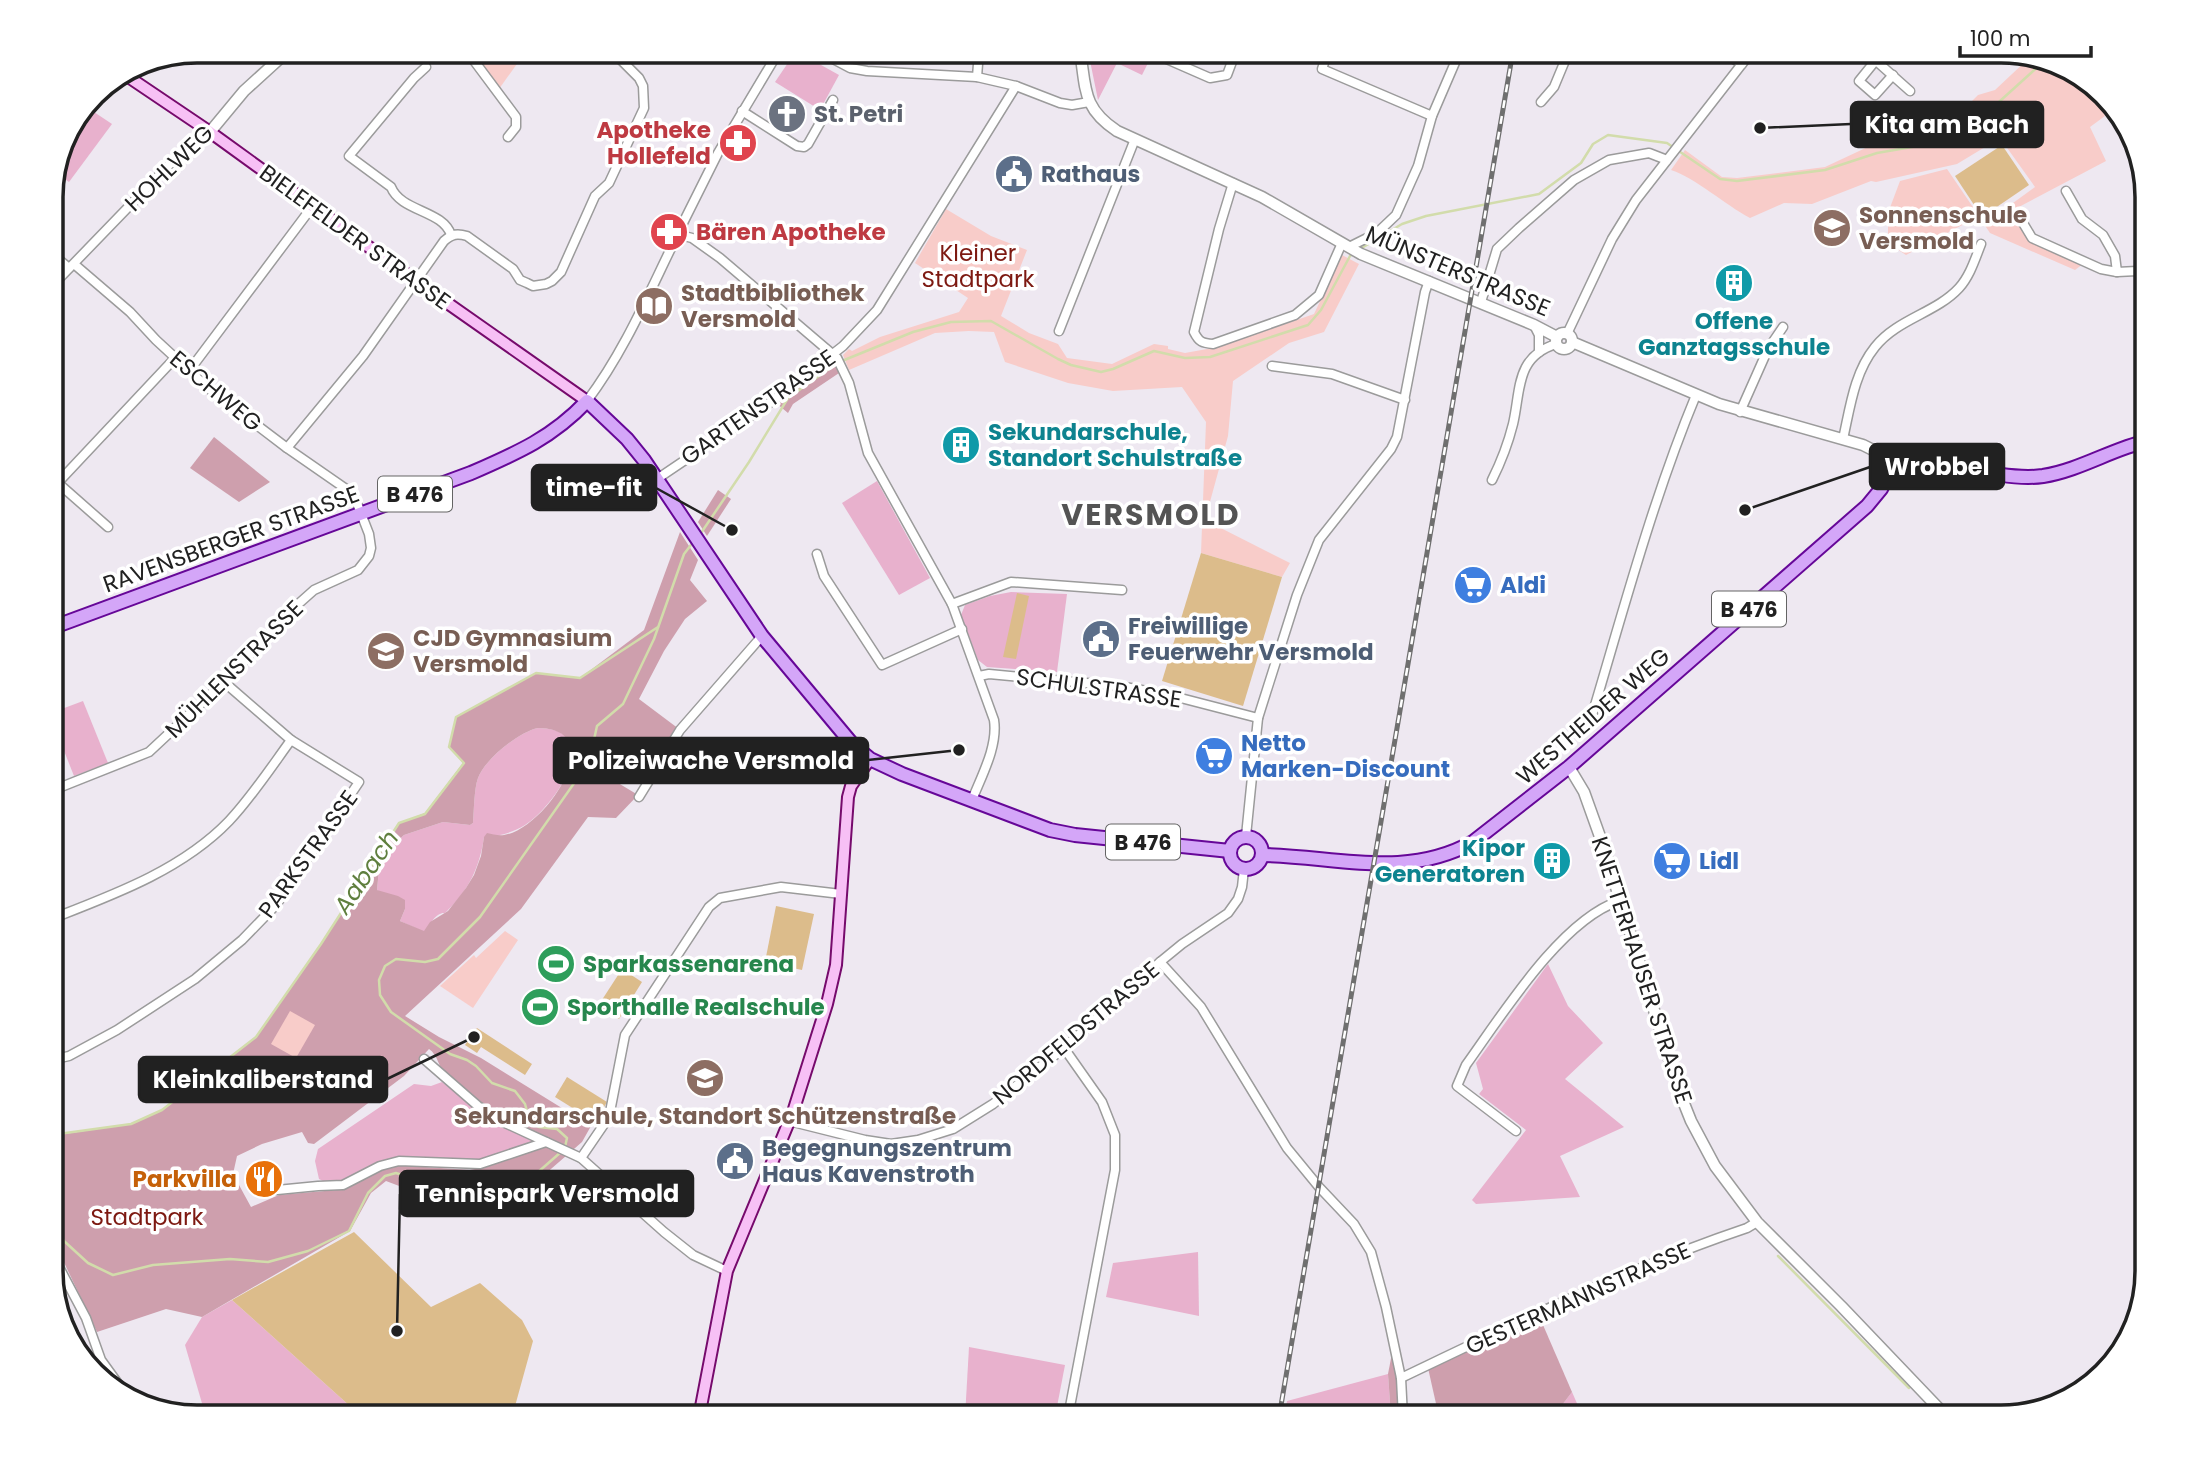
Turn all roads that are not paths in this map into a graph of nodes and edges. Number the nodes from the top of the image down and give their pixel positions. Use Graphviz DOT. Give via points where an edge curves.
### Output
graph roads {
  1 [pos="275,63"];
  2 [pos="476,63"];
  3 [pos="624,63"];
  4 [pos="772,63"];
  5 [pos="841,63"];
  6 [pos="978,63"];
  7 [pos="1082,63"];
  8 [pos="1176,63"];
  9 [pos="1232,63"];
  10 [pos="1324,63"];
  11 [pos="1455,63"];
  12 [pos="1564,63"];
  13 [pos="1874,63"];
  14 [pos="1879,63"];
  15 [pos="1742,64"];
  16 [pos="426,67"];
  17 [pos="1893,75"];
  18 [pos="977,77"];
  19 [pos="132,80"];
  20 [pos="1016,86"];
  21 [pos="1910,91"];
  22 [pos="833,100"];
  23 [pos="1089,102"];
  24 [pos="1541,102"];
  25 [pos="742,111"];
  26 [pos="1432,116"];
  27 [pos="209,132"];
  28 [pos="508,138"];
  29 [pos="1135,139"];
  30 [pos="1667,158"];
  31 [pos="1233,183"];
  32 [pos="2066,191"];
  33 [pos="312,207"];
  34 [pos="2022,223"];
  35 [pos="451,235"];
  36 [pos="680,235"];
  37 [pos="1980,244"];
  38 [pos="1346,245"];
  39 [pos="63,261"];
  40 [pos="71,266"];
  41 [pos="2135,271"];
  42 [pos="2117,272"];
  43 [pos="63,274"];
  44 [pos="416,281"];
  45 [pos="1429,281"];
  46 [pos="1480,302"];
  47 [pos="1534,325"];
  48 [pos="1783,327"];
  49 [pos="1059,331"];
  50 [pos="1570,338"];
  51 [pos="1556,341"];
  52 [pos="1539,352"];
  53 [pos="836,355"];
  54 [pos="175,358"];
  55 [pos="1272,366"];
  56 [pos="189,371"];
  57 [pos="1696,395"];
  58 [pos="1405,400"];
  59 [pos="587,401"];
  60 [pos="1740,412"];
  61 [pos="1843,439"];
  62 [pos="2135,445"];
  63 [pos="287,448"];
  64 [pos="1885,456"];
  65 [pos="1904,461"];
  66 [pos="1890,471"];
  67 [pos="63,478"];
  68 [pos="657,479"];
  69 [pos="1492,480"];
  70 [pos="63,487"];
  71 [pos="361,513"];
  72 [pos="108,527"];
  73 [pos="817,554"];
  74 [pos="1122,590"];
  75 [pos="952,604"];
  76 [pos="63,624"];
  77 [pos="961,629"];
  78 [pos="762,636"];
  79 [pos="979,676"];
  80 [pos="224,682"];
  81 [pos="1258,718"];
  82 [pos="1590,722"];
  83 [pos="291,740"];
  84 [pos="870,759"];
  85 [pos="1569,767"];
  86 [pos="63,786"];
  87 [pos="639,797"];
  88 [pos="972,800"];
  89 [pos="1246,836"];
  90 [pos="1230,851"];
  91 [pos="1262,855"];
  92 [pos="1244,869"];
  93 [pos="841,894"];
  94 [pos="1619,901"];
  95 [pos="63,914"];
  96 [pos="1160,962"];
  97 [pos="1064,1048"];
  98 [pos="63,1057"];
  99 [pos="425,1059"];
  100 [pos="789,1121"];
  101 [pos="1516,1131"];
  102 [pos="546,1142"];
  103 [pos="581,1158"];
  104 [pos="277,1190"];
  105 [pos="1757,1222"];
  106 [pos="727,1270"];
  107 [pos="63,1275"];
  108 [pos="110,1372"];
  109 [pos="1401,1378"];
  110 [pos="702,1405"];
  111 [pos="1070,1405"];
  112 [pos="1402,1405"];
  113 [pos="1936,1405"];
  1 -- 27 [label="street, HOHLWEG"];
  2 -- 28 [label="street" via="516,117 516,127"];
  3 -- 35 [label="street" via="643,86 644,108 557,277 546,285 527,284 467,236"];
  4 -- 25 [label="street, RAVENSBERGER STRASSE"];
  5 -- 18 [label="street" via="867,71"];
  6 -- 18 [label="street"];
  7 -- 23 [label="street"];
  8 -- 9 [label="street" via="1210,78 1227,75"];
  10 -- 26 [label="street" via="1322,69"];
  11 -- 26 [label="street"];
  12 -- 24 [label="street"];
  13 -- 17 [label="street" via="1859,81 1875,95"];
  14 -- 17 [label="street"];
  15 -- 30 [label="street"];
  16 -- 35 [label="street" via="349,156 394,194 449,229"];
  17 -- 21 [label="street"];
  18 -- 20 [label="street"];
  19 -- 27 [label="main road, BIELEFELDER STRASSE"];
  20 -- 23 [label="street" via="1060,103"];
  20 -- 53 [label="street, GARTENSTRASSE" via="877,310"];
  22 -- 25 [label="street" via="804,147"];
  23 -- 29 [label="street, MÜNSTERSTRASSE" via="1103,122"];
  25 -- 36 [label="street, RAVENSBERGER STRASSE"];
  26 -- 38 [label="street" via="1418,166 1396,215 1377,233"];
  27 -- 33 [label="main road, BIELEFELDER STRASSE"];
  27 -- 40 [label="street, HOHLWEG" via="169,165"];
  29 -- 31 [label="street, MÜNSTERSTRASSE"];
  29 -- 49 [label="street"];
  30 -- 46 [label="street" via="1649,153 1609,160 1574,180 1497,249"];
  30 -- 50 [label="street" via="1612,239"];
  31 -- 38 [label="street, MÜNSTERSTRASSE"];
  31 -- 38 [label="street, MÜNSTERSTRASSE" via="1194,332 1204,344 1295,315 1319,295"];
  32 -- 42 [label="street" via="2082,219 2103,235 2115,256"];
  33 -- 44 [label="main road, BIELEFELDER STRASSE"];
  33 -- 56 [label="street"];
  34 -- 42 [label="street" via="2032,238"];
  35 -- 44 [label="street"];
  36 -- 53 [label="street" via="692,237 720,258"];
  36 -- 59 [label="street, RAVENSBERGER STRASSE" via="627,338"];
  37 -- 61 [label="street" via="1960,287 1895,327 1875,346 1858,377"];
  38 -- 45 [label="street, MÜNSTERSTRASSE"];
  39 -- 40 [label="street, ESCHWEG"];
  40 -- 43 [label="street, HOHLWEG"];
  40 -- 54 [label="street, ESCHWEG" via="130,312"];
  41 -- 42 [label="street"];
  44 -- 59 [label="main road, BIELEFELDER STRASSE"];
  44 -- 63 [label="street" via="363,356"];
  45 -- 46 [label="street, MÜNSTERSTRASSE"];
  45 -- 58 [label="street"];
  46 -- 47 [label="street, MÜNSTERSTRASSE"];
  47 -- 51 [label="street, MÜNSTERSTRASSE"];
  47 -- 52 [label="street"];
  48 -- 60 [label="street"];
  50 -- 51 [label="street" via="1564,349"];
  50 -- 57 [label="street"];
  51 -- 52 [label="street"];
  52 -- 69 [label="street" via="1521,377 1507,449"];
  53 -- 68 [label="street, GARTENSTRASSE"];
  53 -- 75 [label="street" via="868,453"];
  54 -- 56 [label="street, ESCHWEG"];
  54 -- 67 [label="street"];
  55 -- 58 [label="street" via="1332,374"];
  56 -- 63 [label="street, ESCHWEG"];
  57 -- 60 [label="street"];
  57 -- 82 [label="street" via="1656,501"];
  58 -- 81 [label="street" via="1391,449 1320,540 1297,595"];
  59 -- 68 [label="main road, B 476" via="627,439"];
  59 -- 71 [label="main road, RAVENSBERGER STRASSE / B 476" via="548,436 513,455"];
  60 -- 61 [label="street"];
  61 -- 64 [label="street"];
  62 -- 65 [label="main road" via="2043,476 1919,459"];
  63 -- 71 [label="street, ESCHWEG" via="349,491"];
  64 -- 65 [label="main road" via="1896,452"];
  64 -- 66 [label="main road" via="1884,465"];
  65 -- 66 [label="main road" via="1900,470"];
  66 -- 85 [label="main road, WESTHEIDER WEG / B 476" via="1867,506"];
  68 -- 78 [label="main road, B 476"];
  70 -- 72 [label="street"];
  71 -- 76 [label="main road, RAVENSBERGER STRASSE / B 476"];
  71 -- 80 [label="street, MÜHLENSTRASSE" via="371,548 365,564 314,590"];
  73 -- 77 [label="street" via="824,576 882,665"];
  74 -- 75 [label="street" via="1010,582"];
  75 -- 77 [label="street"];
  77 -- 79 [label="street"];
  78 -- 84 [label="main road, B 476" via="853,746"];
  78 -- 87 [label="street" via="680,730"];
  79 -- 81 [label="street, SCHULSTRASSE" via="1119,686"];
  79 -- 88 [label="street" via="995,729"];
  80 -- 83 [label="street"];
  80 -- 86 [label="street, MÜHLENSTRASSE" via="149,752"];
  81 -- 89 [label="street"];
  83 -- 95 [label="street" via="229,821 181,861"];
  83 -- 98 [label="street, PARKSTRASSE" via="359,782 276,905 195,979 117,1030"];
  84 -- 88 [label="main road, B 476"];
  84 -- 93 [label="main road" via="850,786"];
  85 -- 91 [label="main road, WESTHEIDER WEG / B 476" via="1479,838 1449,853 1378,865"];
  85 -- 94 [label="street, KNETTERHAUSER STRASSE" via="1584,792"];
  88 -- 90 [label="main road, B 476" via="1075,835"];
  89 -- 90 [label="main road" via="1233,842"];
  89 -- 91 [label="main road" via="1257,840"];
  90 -- 92 [label="main road" via="1233,863"];
  91 -- 92 [label="main road" via="1254,867"];
  92 -- 96 [label="street, NORDFELDSTRASSE" via="1238,899 1228,914"];
  93 -- 100 [label="main road" via="827,1004"];
  93 -- 103 [label="street" via="781,887 720,898 709,907 625,1035 609,1117"];
  94 -- 101 [label="street" via="1600,909 1552,949 1466,1065 1457,1086"];
  94 -- 105 [label="street, KNETTERHAUSER STRASSE" via="1691,1121 1715,1166"];
  96 -- 97 [label="street, NORDFELDSTRASSE"];
  96 -- 109 [label="street" via="1212,1023 1287,1148 1363,1236 1383,1296"];
  97 -- 100 [label="street, NORDFELDSTRASSE" via="953,1129 918,1140 891,1144"];
  97 -- 111 [label="street" via="1102,1102 1115,1135 1115,1170"];
  99 -- 102 [label="street" via="478,1106"];
  100 -- 106 [label="main road"];
  102 -- 103 [label="street"];
  102 -- 104 [label="street" via="480,1164 399,1161 343,1185"];
  103 -- 106 [label="street" via="693,1255"];
  105 -- 109 [label="street, GESTERMANNSTRASSE" via="1530,1316"];
  105 -- 113 [label="street, KNETTERHAUSER STRASSE"];
  106 -- 110 [label="main road"];
  107 -- 108 [label="street"];
  109 -- 112 [label="street"];
}
